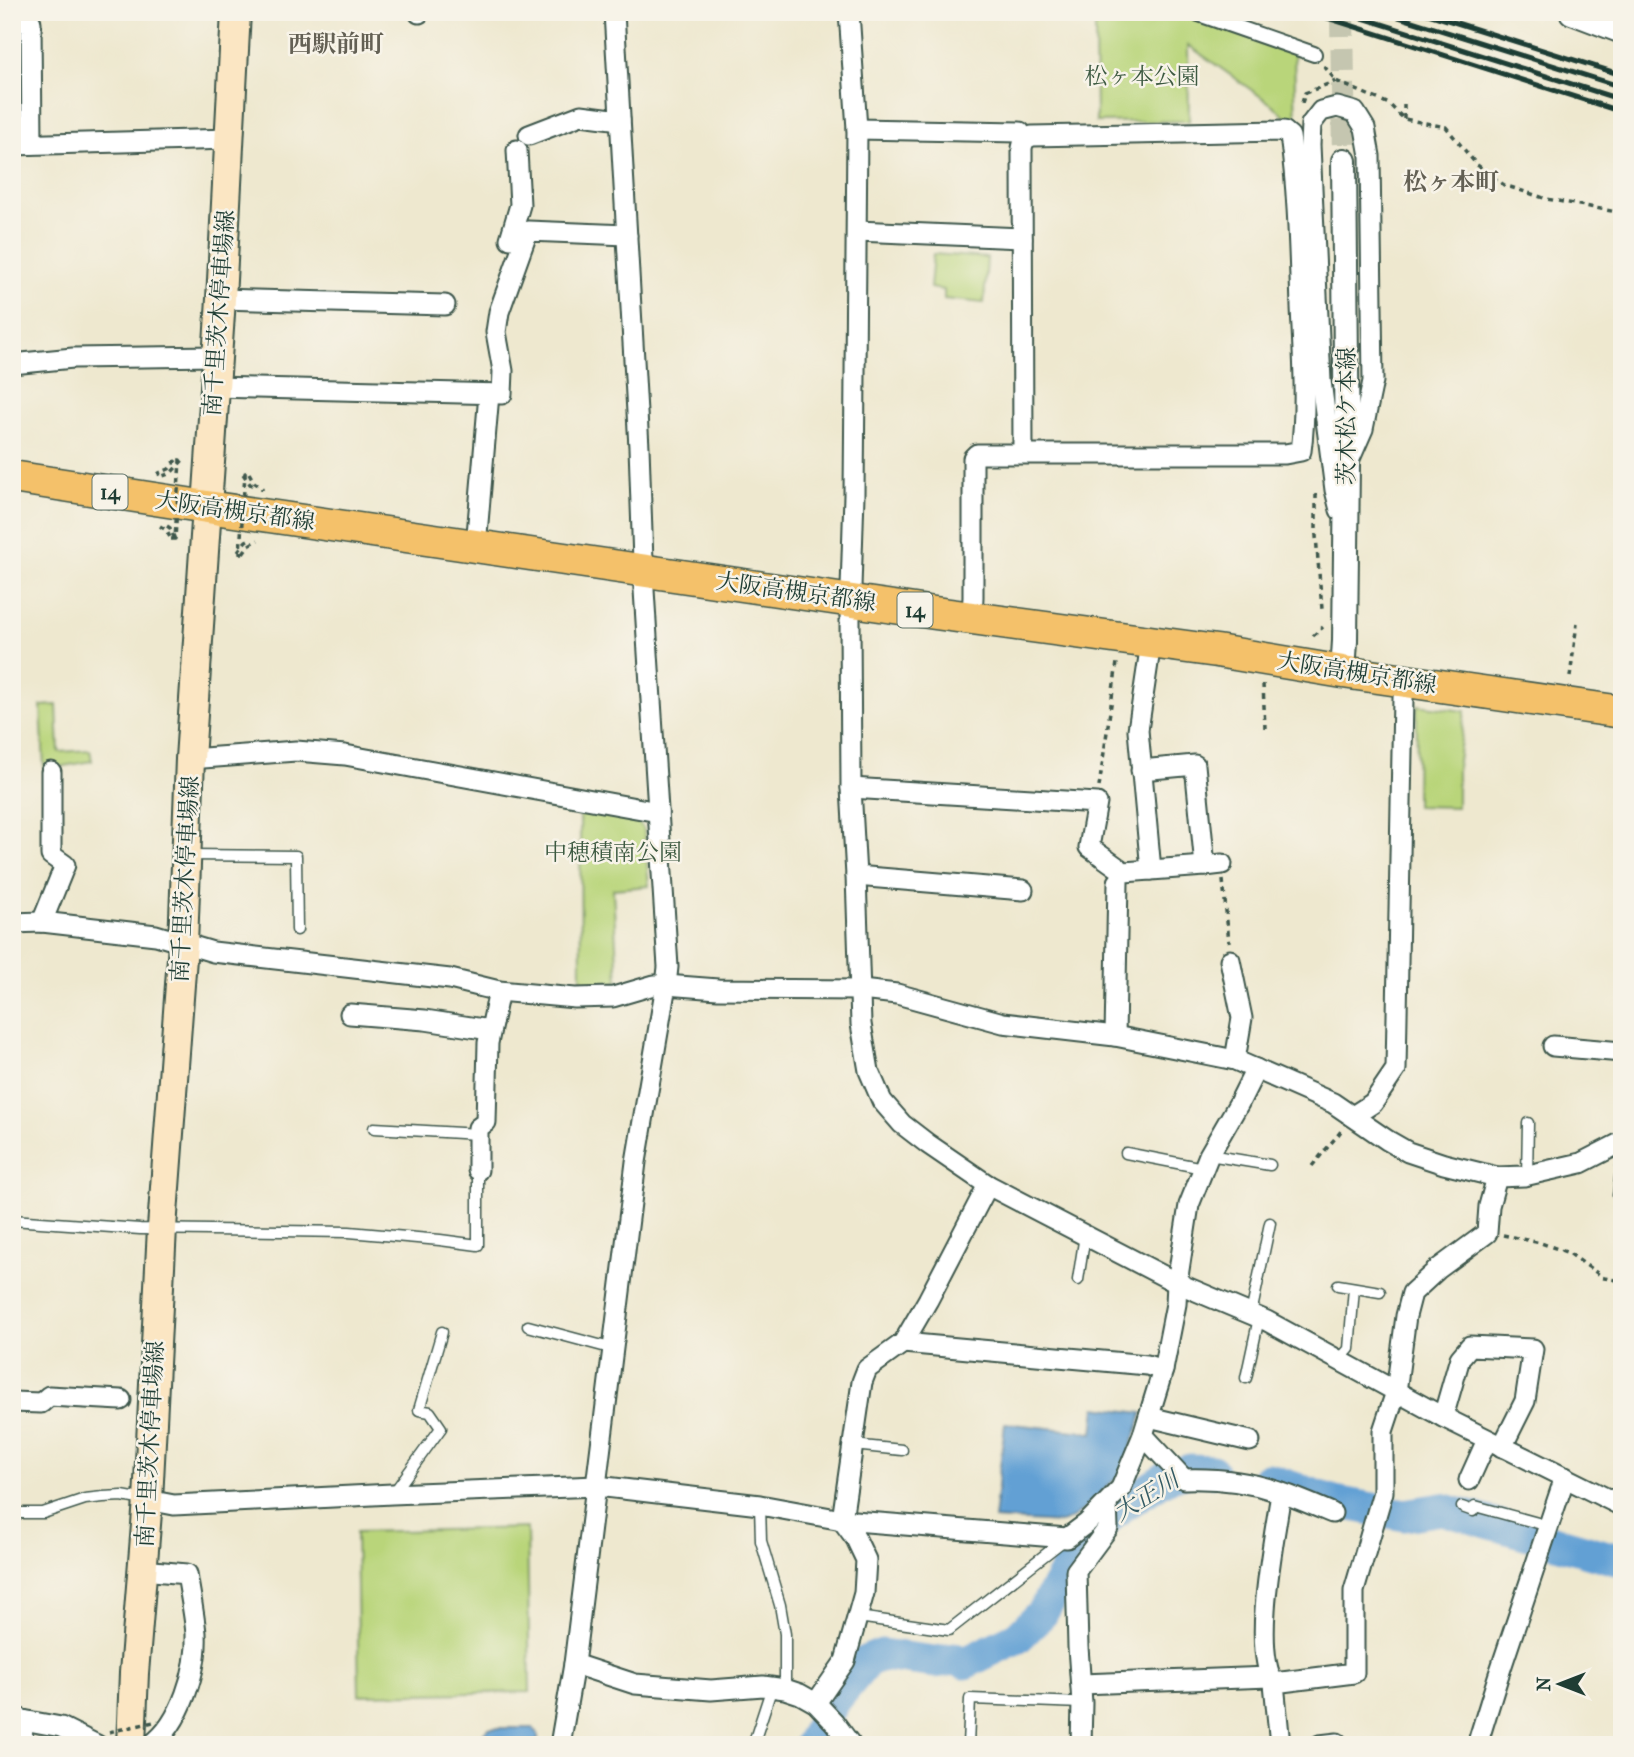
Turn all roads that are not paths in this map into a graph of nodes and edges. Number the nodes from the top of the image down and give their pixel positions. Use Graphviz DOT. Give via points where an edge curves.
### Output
graph roads {
  1 [pos="236,12"];
  2 [pos="614,12"];
  3 [pos="849,12"];
  4 [pos="1193,12"];
  5 [pos="1572,12"];
  6 [pos="12,21"];
  7 [pos="1622,31"];
  8 [pos="1314,54"];
  9 [pos="621,120"];
  10 [pos="857,129"];
  11 [pos="230,139"];
  12 [pos="1024,140"];
  13 [pos="32,144"];
  14 [pos="12,145"];
  15 [pos="1344,161"];
  16 [pos="857,231"];
  17 [pos="517,234"];
  18 [pos="627,235"];
  19 [pos="1022,237"];
  20 [pos="221,299"];
  21 [pos="445,304"];
  22 [pos="216,356"];
  23 [pos="12,364"];
  24 [pos="215,387"];
  25 [pos="489,394"];
  26 [pos="1023,454"];
  27 [pos="1347,464"];
  28 [pos="12,477"];
  29 [pos="192,504"];
  30 [pos="1346,535"];
  31 [pos="476,546"];
  32 [pos="643,570"];
  33 [pos="850,600"];
  34 [pos="971,617"];
  35 [pos="1151,643"];
  36 [pos="1343,672"];
  37 [pos="1405,681"];
  38 [pos="1622,712"];
  39 [pos="190,759"];
  40 [pos="1141,770"];
  41 [pos="51,772"];
  42 [pos="851,788"];
  43 [pos="658,812"];
  44 [pos="187,855"];
  45 [pos="1151,870"];
  46 [pos="856,876"];
  47 [pos="1118,882"];
  48 [pos="1023,890"];
  49 [pos="42,922"];
  50 [pos="12,923"];
  51 [pos="297,930"];
  52 [pos="183,944"];
  53 [pos="1230,960"];
  54 [pos="666,985"];
  55 [pos="861,990"];
  56 [pos="499,991"];
  57 [pos="350,1014"];
  58 [pos="490,1030"];
  59 [pos="1115,1036"];
  60 [pos="1553,1046"];
  61 [pos="1622,1052"];
  62 [pos="1235,1060"];
  63 [pos="1256,1069"];
  64 [pos="1353,1116"];
  65 [pos="1528,1123"];
  66 [pos="374,1128"];
  67 [pos="478,1134"];
  68 [pos="1126,1153"];
  69 [pos="1619,1153"];
  70 [pos="1206,1161"];
  71 [pos="1270,1165"];
  72 [pos="478,1170"];
  73 [pos="1527,1175"];
  74 [pos="1497,1177"];
  75 [pos="988,1185"];
  76 [pos="1622,1197"];
  77 [pos="12,1220"];
  78 [pos="1270,1223"];
  79 [pos="162,1228"];
  80 [pos="1085,1236"];
  81 [pos="1077,1280"];
  82 [pos="1177,1283"];
  83 [pos="1338,1285"];
  84 [pos="1354,1288"];
  85 [pos="1380,1292"];
  86 [pos="1255,1316"];
  87 [pos="528,1326"];
  88 [pos="442,1332"];
  89 [pos="903,1343"];
  90 [pos="614,1349"];
  91 [pos="1338,1361"];
  92 [pos="1163,1370"];
  93 [pos="1247,1378"];
  94 [pos="1395,1392"];
  95 [pos="121,1400"];
  96 [pos="12,1402"];
  97 [pos="1443,1417"];
  98 [pos="1146,1426"];
  99 [pos="1250,1441"];
  100 [pos="1495,1444"];
  101 [pos="853,1445"];
  102 [pos="902,1450"];
  103 [pos="1565,1477"];
  104 [pos="1469,1480"];
  105 [pos="597,1486"];
  106 [pos="1281,1493"];
  107 [pos="392,1494"];
  108 [pos="148,1500"];
  109 [pos="760,1505"];
  110 [pos="1622,1506"];
  111 [pos="1462,1507"];
  112 [pos="12,1513"];
  113 [pos="1108,1513"];
  114 [pos="1332,1513"];
  115 [pos="842,1520"];
  116 [pos="1545,1535"];
  117 [pos="1068,1538"];
  118 [pos="142,1570"];
  119 [pos="858,1617"];
  120 [pos="574,1664"];
  121 [pos="1272,1680"];
  122 [pos="779,1688"];
  123 [pos="1081,1693"];
  124 [pos="824,1711"];
  125 [pos="17,1718"];
  126 [pos="112,1740"];
  127 [pos="22,1745"];
  128 [pos="151,1745"];
  129 [pos="560,1745"];
  130 [pos="753,1745"];
  131 [pos="851,1745"];
  132 [pos="968,1745"];
  133 [pos="1081,1745"];
  134 [pos="1280,1745"];
  135 [pos="1477,1745"];
  1 -- 11 [label="main road, 南千里茨木停車場線"];
  2 -- 9 [label="street"];
  3 -- 10 [label="street"];
  4 -- 8 [label="street"];
  5 -- 7 [label="street"];
  6 -- 13 [label="street" via="31,22"];
  9 -- 17 [label="street" via="581,115 523,143"];
  9 -- 18 [label="street"];
  10 -- 12 [label="street" via="1020,132"];
  10 -- 16 [label="street"];
  11 -- 13 [label="street"];
  11 -- 20 [label="main road, 南千里茨木停車場線"];
  12 -- 19 [label="street"];
  12 -- 26 [label="street" via="1032,136 1275,130 1290,136 1303,341 1303,435 1301,452 1285,454"];
  13 -- 14 [label="street"];
  15 -- 27 [label="street, 茨木松ケ本線"];
  16 -- 19 [label="street"];
  16 -- 33 [label="street"];
  17 -- 18 [label="street"];
  17 -- 25 [label="street" via="496,332 502,394"];
  18 -- 32 [label="street"];
  19 -- 26 [label="street"];
  20 -- 21 [label="street"];
  20 -- 22 [label="main road, 南千里茨木停車場線"];
  22 -- 23 [label="street" via="73,358"];
  22 -- 24 [label="main road, 南千里茨木停車場線"];
  24 -- 25 [label="street"];
  24 -- 29 [label="main road, 南千里茨木停車場線"];
  25 -- 31 [label="street"];
  26 -- 34 [label="street" via="977,454 973,458"];
  27 -- 30 [label="street, 茨木松ケ本線"];
  27 -- 30 [label="street" via="1363,429 1373,381 1370,156 1365,128 1355,112 1337,107 1321,111 1311,124 1310,145 1321,381 1335,490"];
  28 -- 29 [label="main road, 大阪高槻京都線 / 14"];
  29 -- 31 [label="main road, 大阪高槻京都線 / 14"];
  29 -- 39 [label="main road, 南千里茨木停車場線"];
  30 -- 36 [label="street, 茨木松ケ本線"];
  31 -- 32 [label="main road, 大阪高槻京都線 / 14"];
  32 -- 33 [label="main road, 大阪高槻京都線 / 14"];
  32 -- 43 [label="street"];
  33 -- 34 [label="main road, 大阪高槻京都線 / 14"];
  33 -- 42 [label="street"];
  34 -- 35 [label="main road, 大阪高槻京都線 / 14"];
  35 -- 36 [label="main road, 大阪高槻京都線 / 14"];
  35 -- 40 [label="street" via="1138,730"];
  36 -- 37 [label="main road, 大阪高槻京都線 / 14"];
  37 -- 38 [label="main road, 大阪高槻京都線 / 14"];
  37 -- 64 [label="street" via="1395,1069 1373,1103"];
  39 -- 43 [label="street" via="296,751 345,755"];
  39 -- 44 [label="main road, 南千里茨木停車場線"];
  40 -- 45 [label="street"];
  40 -- 45 [label="street" via="1195,765 1213,865"];
  41 -- 49 [label="street" via="51,855 65,865"];
  42 -- 45 [label="street" via="1097,803 1088,847 1124,872"];
  42 -- 46 [label="street"];
  43 -- 54 [label="street"];
  44 -- 51 [label="lane" via="296,856"];
  44 -- 52 [label="main road, 南千里茨木停車場線"];
  46 -- 48 [label="street"];
  46 -- 55 [label="street"];
  47 -- 59 [label="street"];
  49 -- 50 [label="street"];
  49 -- 52 [label="street" via="156,935"];
  52 -- 56 [label="street" via="450,979"];
  52 -- 79 [label="main road, 南千里茨木停車場線"];
  53 -- 62 [label="street" via="1242,1018"];
  54 -- 55 [label="street"];
  54 -- 56 [label="street" via="613,997"];
  54 -- 90 [label="street" via="636,1162"];
  55 -- 59 [label="street" via="897,994 1003,1023"];
  55 -- 75 [label="street" via="869,1071 882,1101 902,1124"];
  56 -- 58 [label="street"];
  57 -- 58 [label="street"];
  58 -- 67 [label="street" via="486,1122"];
  59 -- 62 [label="street"];
  60 -- 61 [label="street"];
  62 -- 63 [label="street"];
  63 -- 64 [label="street"];
  63 -- 70 [label="street"];
  64 -- 74 [label="street" via="1408,1152"];
  65 -- 73 [label="lane"];
  66 -- 67 [label="lane"];
  67 -- 72 [label="street"];
  68 -- 70 [label="lane"];
  69 -- 73 [label="street"];
  69 -- 76 [label="lane" via="1618,1196"];
  70 -- 71 [label="lane"];
  70 -- 82 [label="street" via="1189,1205"];
  72 -- 79 [label="lane" via="478,1245 349,1232"];
  73 -- 74 [label="street"];
  74 -- 94 [label="street" via="1487,1233 1412,1293"];
  75 -- 80 [label="street"];
  75 -- 89 [label="street"];
  77 -- 79 [label="lane"];
  78 -- 86 [label="lane"];
  79 -- 108 [label="main road, 南千里茨木停車場線"];
  80 -- 81 [label="lane"];
  80 -- 82 [label="street"];
  82 -- 86 [label="street"];
  82 -- 92 [label="street"];
  83 -- 84 [label="lane"];
  84 -- 85 [label="lane"];
  84 -- 91 [label="lane" via="1349,1349"];
  86 -- 91 [label="street"];
  86 -- 93 [label="lane"];
  87 -- 90 [label="lane"];
  88 -- 107 [label="lane" via="419,1410 430,1412 442,1429"];
  89 -- 92 [label="street"];
  89 -- 101 [label="street" via="867,1369"];
  90 -- 105 [label="street"];
  91 -- 94 [label="street"];
  92 -- 98 [label="street"];
  94 -- 97 [label="street"];
  94 -- 121 [label="street" via="1383,1431 1383,1492 1354,1591 1354,1673"];
  95 -- 96 [label="street" via="49,1396 41,1403"];
  97 -- 100 [label="street"];
  97 -- 100 [label="street" via="1460,1358 1470,1346 1533,1349 1525,1401"];
  98 -- 99 [label="street"];
  98 -- 106 [label="street" via="1177,1472"];
  98 -- 113 [label="street"];
  100 -- 103 [label="street"];
  100 -- 104 [label="street"];
  101 -- 102 [label="lane"];
  101 -- 115 [label="street"];
  103 -- 110 [label="street"];
  103 -- 116 [label="street"];
  105 -- 107 [label="street"];
  105 -- 109 [label="street"];
  105 -- 120 [label="street"];
  106 -- 114 [label="street"];
  106 -- 121 [label="street" via="1265,1613 1265,1650"];
  107 -- 108 [label="street" via="174,1505"];
  108 -- 112 [label="lane" via="103,1497 43,1513"];
  108 -- 118 [label="main road, 南千里茨木停車場線"];
  109 -- 115 [label="street"];
  109 -- 122 [label="lane" via="761,1541 785,1634"];
  111 -- 116 [label="lane" via="1474,1511 1475,1506"];
  113 -- 117 [label="street"];
  113 -- 123 [label="street" via="1076,1571"];
  115 -- 117 [label="street"];
  115 -- 119 [label="street" via="866,1560"];
  116 -- 135 [label="street"];
  117 -- 119 [label="lane" via="949,1630"];
  118 -- 126 [label="main road, 南千里茨木停車場線"];
  118 -- 128 [label="street" via="187,1574 196,1636 181,1708"];
  119 -- 124 [label="street"];
  120 -- 122 [label="street" via="635,1684"];
  120 -- 129 [label="street"];
  121 -- 123 [label="street"];
  121 -- 134 [label="street"];
  122 -- 124 [label="street" via="800,1694"];
  122 -- 130 [label="lane"];
  123 -- 132 [label="lane" via="970,1699"];
  123 -- 133 [label="street"];
  124 -- 131 [label="street"];
  125 -- 126 [label="street"];
  125 -- 127 [label="street"];
}
